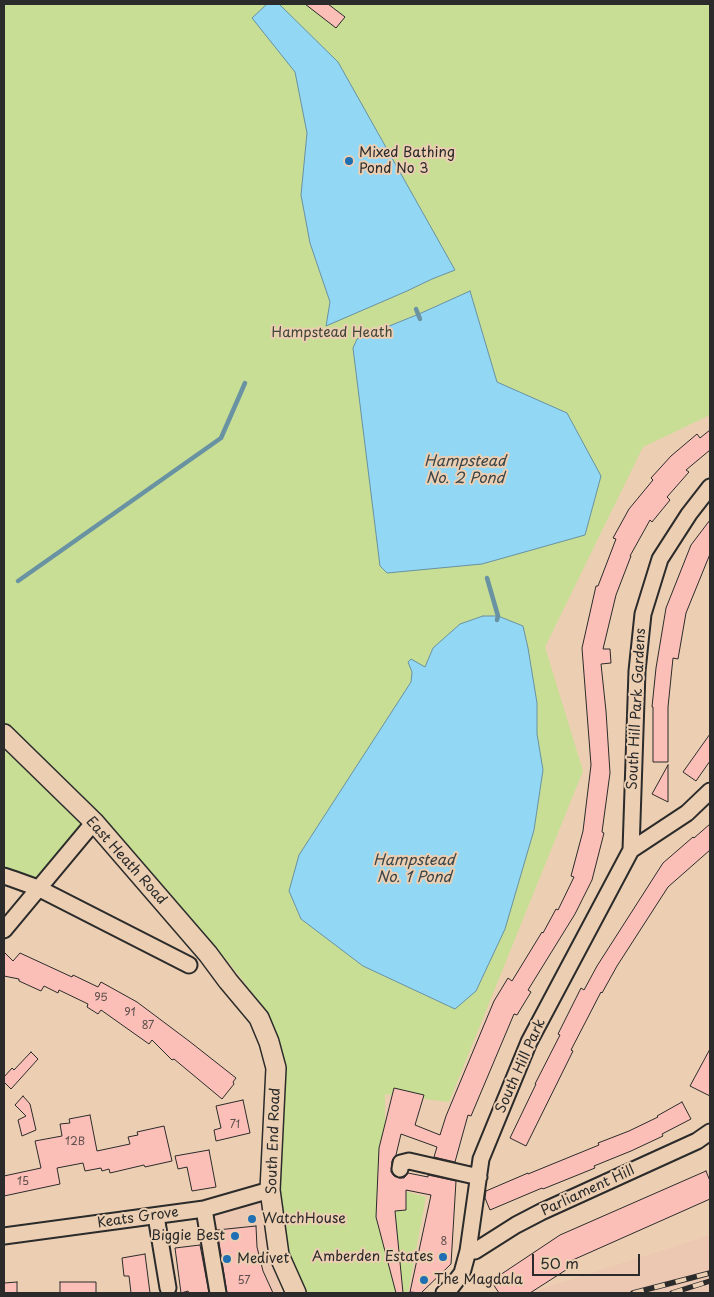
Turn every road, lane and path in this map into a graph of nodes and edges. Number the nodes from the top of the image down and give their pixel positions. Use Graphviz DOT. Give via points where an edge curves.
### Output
graph roads {
  1 [pos="710,487"];
  2 [pos="4,734"];
  3 [pos="710,791"];
  4 [pos="94,822"];
  5 [pos="631,850"];
  6 [pos="4,876"];
  7 [pos="38,888"];
  8 [pos="4,930"];
  9 [pos="189,965"];
  10 [pos="241,995"];
  11 [pos="710,1132"];
  12 [pos="400,1169"];
  13 [pos="479,1177"];
  14 [pos="270,1190"];
  15 [pos="204,1209"];
  16 [pos="156,1216"];
  17 [pos="4,1236"];
  18 [pos="468,1251"];
  19 [pos="168,1288"];
  20 [pos="218,1293"];
  21 [pos="296,1293"];
  22 [pos="444,1293"];
  1 -- 5 [label="street, South Hill Park Gardens" via="660,559 643,614 637,671"];
  2 -- 4 [label="street, East Heath Road"];
  3 -- 5 [label="street" via="687,813"];
  4 -- 7 [label="street"];
  4 -- 10 [label="street, East Heath Road"];
  5 -- 13 [label="street, South Hill Park" via="529,1042 481,1160"];
  6 -- 7 [label="street"];
  7 -- 8 [label="street"];
  7 -- 9 [label="street"];
  10 -- 14 [label="street, South End Road" via="259,1018 276,1068"];
  11 -- 18 [label="street, Parliament Hill" via="541,1212 475,1251"];
  12 -- 13 [label="street" via="401,1163 409,1161"];
  13 -- 18 [label="street, South Hill Park"];
  14 -- 15 [label="street, Keats Grove"];
  14 -- 21 [label="street, South End Road" via="279,1255"];
  15 -- 16 [label="street, Keats Grove"];
  15 -- 20 [label="street"];
  16 -- 17 [label="street, Keats Grove"];
  16 -- 19 [label="street"];
  18 -- 22 [label="street, South Hill Park" via="462,1273"];
}
